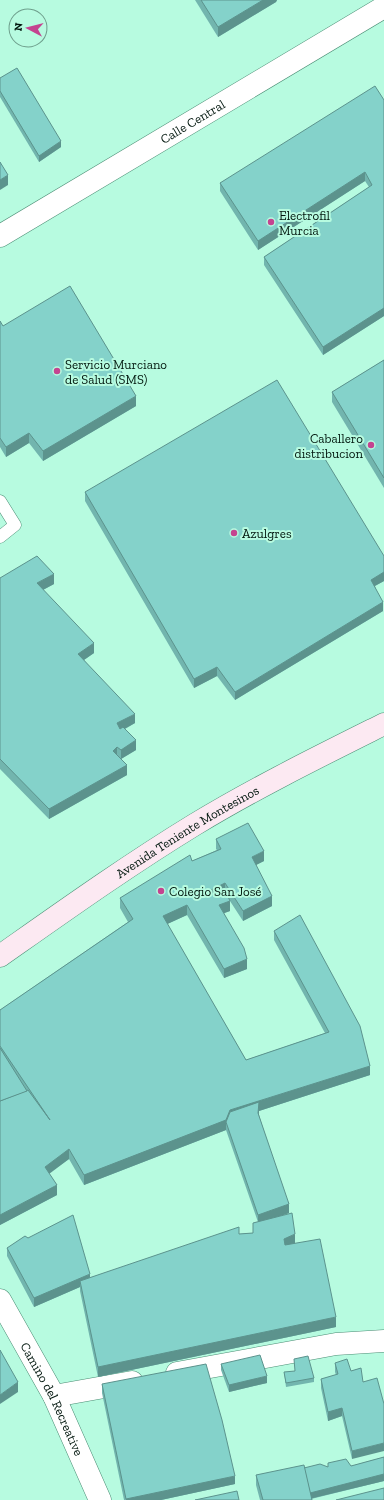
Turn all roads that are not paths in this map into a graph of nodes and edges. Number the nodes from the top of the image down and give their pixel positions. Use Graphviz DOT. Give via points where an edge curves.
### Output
graph roads {
  1 [pos="384,7"];
  2 [pos="0,236"];
  3 [pos="0,501"];
  4 [pos="0,537"];
  5 [pos="384,724"];
  6 [pos="0,956"];
  7 [pos="0,1300"];
  8 [pos="384,1341"];
  9 [pos="54,1396"];
  10 [pos="100,1500"];
  1 -- 2 [label="street, Calle Central"];
  3 -- 4 [label="lane" via="15,525"];
  5 -- 6 [label="main road, Avenida Teniente Montesinos" via="318,757 195,825"];
  7 -- 9 [label="street, Camino del Recreative"];
  8 -- 9 [label="street" via="336,1344"];
  9 -- 10 [label="street, Camino del Recreative"];
}
